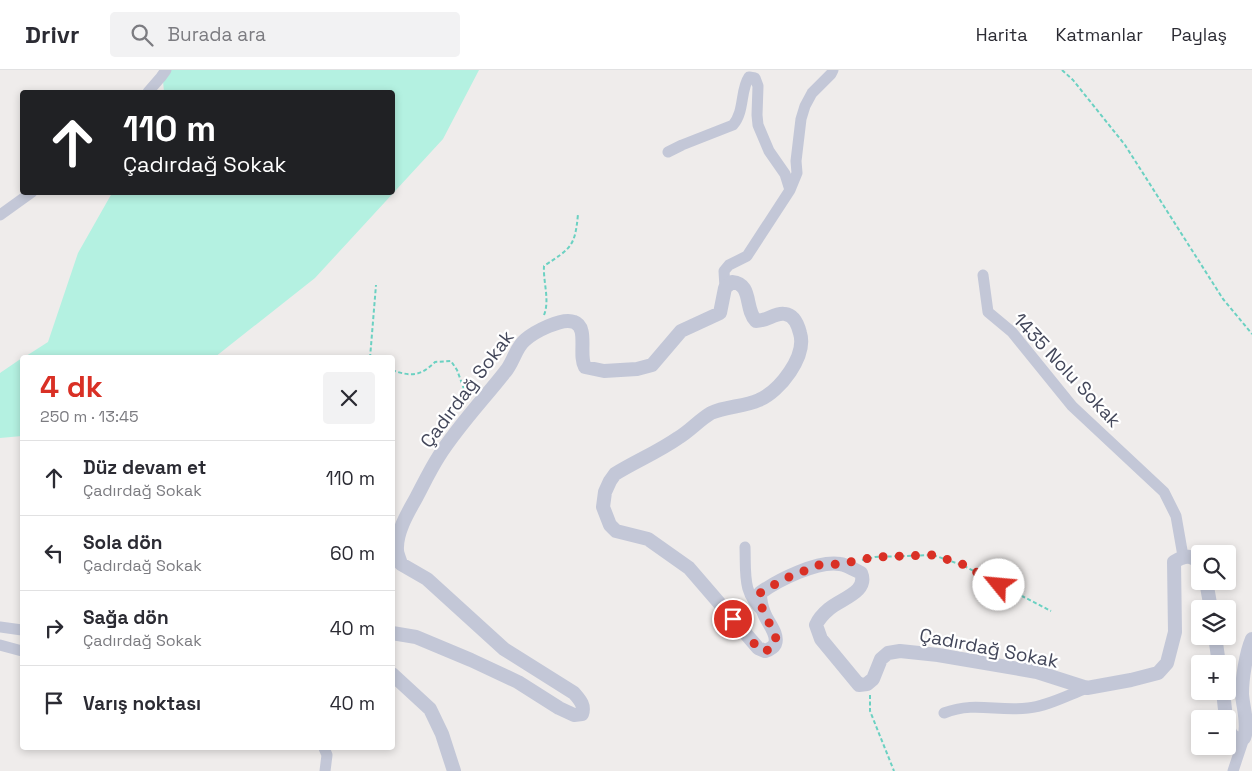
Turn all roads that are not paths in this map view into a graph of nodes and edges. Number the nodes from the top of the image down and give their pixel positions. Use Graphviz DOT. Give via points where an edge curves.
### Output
graph roads {
  1 [pos="166,70"];
  2 [pos="832,70"];
  3 [pos="150,90"];
  4 [pos="668,152"];
  5 [pos="790,190"];
  6 [pos="28,195"];
  7 [pos="0,215"];
  8 [pos="983,274"];
  9 [pos="725,288"];
  10 [pos="745,547"];
  11 [pos="1183,556"];
  12 [pos="1191,557"];
  13 [pos="764,613"];
  14 [pos="0,627"];
  15 [pos="20,630"];
  16 [pos="395,634"];
  17 [pos="1252,639"];
  18 [pos="0,645"];
  19 [pos="20,650"];
  20 [pos="395,677"];
  21 [pos="1087,688"];
  22 [pos="944,713"];
  23 [pos="1236,738"];
  24 [pos="1244,738"];
  25 [pos="325,750"];
  26 [pos="325,771"];
  27 [pos="454,771"];
  28 [pos="1233,771"];
  1 -- 3 [label="street"];
  2 -- 5 [label="street" via="812,93 803,113 797,173"];
  4 -- 5 [label="street" via="733,125 737,121 746,82 749,77 755,78 758,125 768,151 785,174"];
  5 -- 9 [label="street" via="747,256 724,271"];
  6 -- 7 [label="street"];
  8 -- 11 [label="street, 1435 Nolu Sokak" via="988,312 1012,332 1072,406 1164,492 1176,516"];
  9 -- 13 [label="street" via="732,282 744,287 749,309 756,321 785,314 792,317 802,340 790,373 760,400 712,412 680,438 615,474 603,507 616,531 648,539 689,568 758,648 765,651 775,644 775,636"];
  9 -- 16 [label="street, Çadırdağ Sokak" via="720,313 681,331 652,366 604,371 585,367 580,326 566,320 524,340 507,370 439,456 398,537 397,551 401,564 427,579 504,649 574,693 583,704 582,714 574,715 559,708 518,682 472,660 416,638"];
  10 -- 13 [label="street" via="748,591 753,603"];
  11 -- 12 [label="street"];
  11 -- 21 [label="street, Çadırdağ Sokak" via="1174,562 1175,632 1167,662 1158,673"];
  13 -- 21 [label="street, Çadırdağ Sokak" via="760,593 770,586 819,565 840,564 861,573 864,579 862,586 820,617 817,632 859,685 873,679 881,659 888,653 900,651 1037,672"];
  14 -- 15 [label="street"];
  17 -- 24 [label="street" via="1242,693 1247,732"];
  18 -- 19 [label="street"];
  20 -- 27 [label="street" via="430,709"];
  21 -- 22 [label="street" via="1028,708 971,706"];
  23 -- 24 [label="street"];
  24 -- 28 [label="street"];
  25 -- 26 [label="street"];
}
